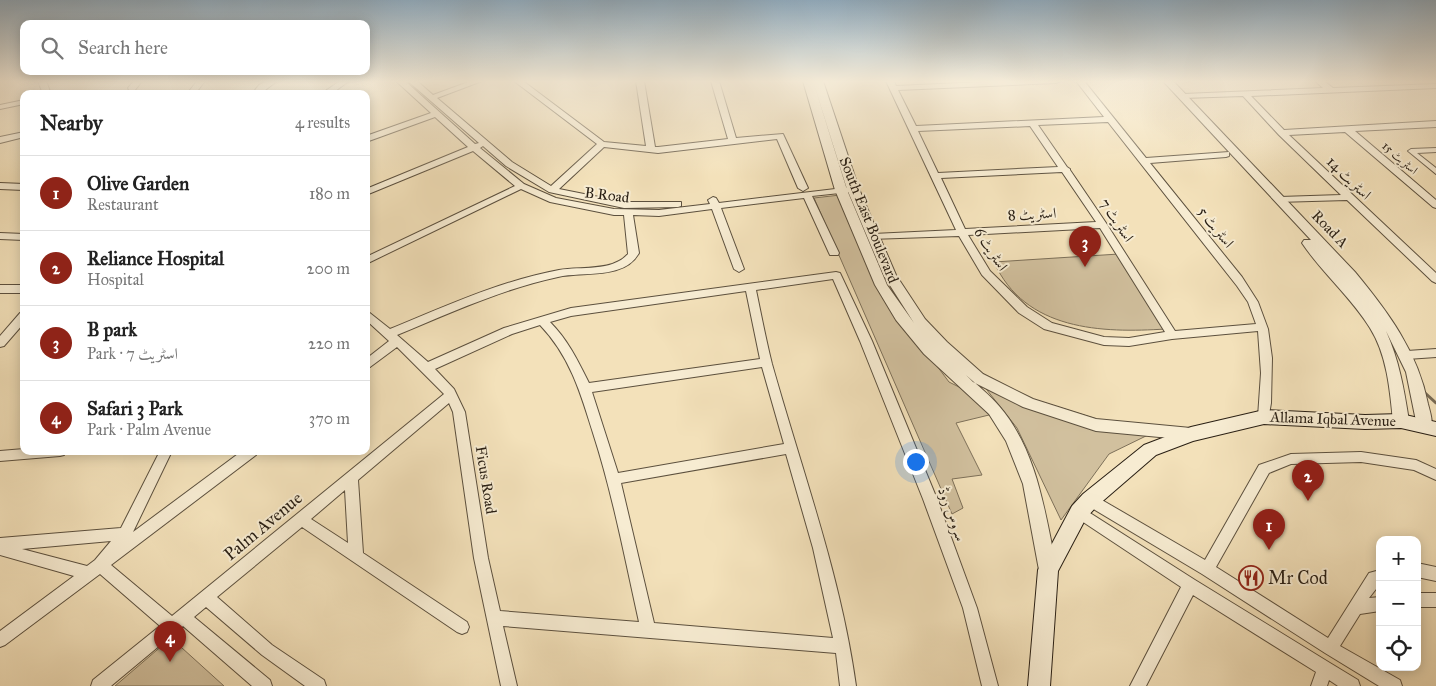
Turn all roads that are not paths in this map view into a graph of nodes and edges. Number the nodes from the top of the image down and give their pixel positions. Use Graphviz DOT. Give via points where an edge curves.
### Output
graph roads {
  1 [pos="446,113"];
  2 [pos="561,113"];
  3 [pos="645,113"];
  4 [pos="724,113"];
  5 [pos="820,113"];
  6 [pos="827,113"];
  7 [pos="905,113"];
  8 [pos="1105,113"];
  9 [pos="1188,113"];
  10 [pos="1199,113"];
  11 [pos="1263,113"];
  12 [pos="436,114"];
  13 [pos="1110,119"];
  14 [pos="1032,123"];
  15 [pos="1436,124"];
  16 [pos="912,129"];
  17 [pos="1348,130"];
  18 [pos="1282,133"];
  19 [pos="20,135"];
  20 [pos="370,136"];
  21 [pos="0,140"];
  22 [pos="732,140"];
  23 [pos="476,143"];
  24 [pos="602,144"];
  25 [pos="651,149"];
  26 [pos="1436,150"];
  27 [pos="1226,154"];
  28 [pos="1145,162"];
  29 [pos="1066,169"];
  30 [pos="1436,172"];
  31 [pos="935,176"];
  32 [pos="370,183"];
  33 [pos="0,186"];
  34 [pos="521,186"];
  35 [pos="846,186"];
  36 [pos="20,187"];
  37 [pos="370,190"];
  38 [pos="552,190"];
  39 [pos="805,192"];
  40 [pos="1349,197"];
  41 [pos="1280,200"];
  42 [pos="715,203"];
  43 [pos="1436,204"];
  44 [pos="628,213"];
  45 [pos="1102,225"];
  46 [pos="962,233"];
  47 [pos="0,236"];
  48 [pos="20,237"];
  49 [pos="873,237"];
  50 [pos="834,253"];
  51 [pos="370,258"];
  52 [pos="739,269"];
  53 [pos="1436,279"];
  54 [pos="750,287"];
  55 [pos="0,289"];
  56 [pos="20,289"];
  57 [pos="370,318"];
  58 [pos="20,320"];
  59 [pos="542,320"];
  60 [pos="1262,327"];
  61 [pos="1172,335"];
  62 [pos="393,338"];
  63 [pos="0,343"];
  64 [pos="1436,353"];
  65 [pos="1407,355"];
  66 [pos="370,362"];
  67 [pos="766,362"];
  68 [pos="427,368"];
  69 [pos="585,388"];
  70 [pos="451,395"];
  71 [pos="1264,417"];
  72 [pos="1401,421"];
  73 [pos="1430,427"];
  74 [pos="1191,434"];
  75 [pos="791,448"];
  76 [pos="20,454"];
  77 [pos="164,455"];
  78 [pos="247,455"];
  79 [pos="0,456"];
  80 [pos="1436,475"];
  81 [pos="351,477"];
  82 [pos="614,479"];
  83 [pos="1084,506"];
  84 [pos="301,519"];
  85 [pos="126,534"];
  86 [pos="0,544"];
  87 [pos="0,549"];
  88 [pos="356,556"];
  89 [pos="94,569"];
  90 [pos="1207,569"];
  91 [pos="1048,570"];
  92 [pos="1421,571"];
  93 [pos="1436,574"];
  94 [pos="1376,578"];
  95 [pos="1190,585"];
  96 [pos="207,598"];
  97 [pos="1421,600"];
  98 [pos="1436,600"];
  99 [pos="1376,604"];
  100 [pos="1356,607"];
  101 [pos="495,618"];
  102 [pos="177,621"];
  103 [pos="462,627"];
  104 [pos="648,630"];
  105 [pos="0,640"];
  106 [pos="843,646"];
  107 [pos="1330,648"];
  108 [pos="1325,668"];
  109 [pos="99,686"];
  110 [pos="264,686"];
  111 [pos="318,686"];
  112 [pos="509,686"];
  113 [pos="848,686"];
  114 [pos="990,686"];
  115 [pos="1039,686"];
  116 [pos="1138,686"];
  117 [pos="1319,686"];
  118 [pos="1352,686"];
  119 [pos="1394,686"];
  1 -- 23 [label="street, B Road"];
  2 -- 24 [label="street"];
  3 -- 25 [label="street"];
  4 -- 22 [label="street"];
  5 -- 35 [label="street, South East Boulevard"];
  6 -- 35 [label="street, South East Boulevard"];
  7 -- 16 [label="street, اسٹریٹ 6"];
  8 -- 13 [label="street, اسٹریٹ 5"];
  9 -- 27 [label="street, Road A"];
  10 -- 41 [label="street, Road A"];
  11 -- 18 [label="street, اسٹریٹ 14"];
  12 -- 20 [label="street"];
  12 -- 23 [label="street, B Road"];
  13 -- 14 [label="street"];
  13 -- 28 [label="street, اسٹریٹ 5"];
  14 -- 16 [label="street"];
  14 -- 29 [label="street, اسٹریٹ 7"];
  15 -- 17 [label="street"];
  16 -- 31 [label="street, اسٹریٹ 6"];
  17 -- 18 [label="street"];
  17 -- 43 [label="street, اسٹریٹ 15"];
  18 -- 40 [label="street, اسٹریٹ 14"];
  19 -- 21 [label="street"];
  22 -- 25 [label="street"];
  22 -- 39 [label="street" via="780,136"];
  23 -- 32 [label="street"];
  23 -- 34 [label="street, B Road" via="498,169"];
  23 -- 37 [label="street"];
  23 -- 38 [label="street, B Road"];
  24 -- 25 [label="street"];
  24 -- 38 [label="street"];
  26 -- 30 [label="street" via="1411,151"];
  27 -- 28 [label="street"];
  27 -- 72 [label="street, Road A" via="1329,267 1378,327 1396,383"];
  28 -- 60 [label="street, اسٹریٹ 5" via="1233,273 1253,302"];
  29 -- 31 [label="street"];
  29 -- 45 [label="street, اسٹریٹ 7"];
  31 -- 46 [label="street, اسٹریٹ 6"];
  33 -- 36 [label="street"];
  34 -- 44 [label="street, B Road" via="553,200"];
  34 -- 51 [label="street"];
  35 -- 39 [label="street, B Road"];
  35 -- 49 [label="street, South East Boulevard"];
  35 -- 91 [label="street, South East Boulevard" via="881,285 901,317 929,350 994,410 1013,439 1031,484"];
  38 -- 42 [label="street, B Road" via="624,204"];
  39 -- 42 [label="street, B Road"];
  39 -- 50 [label="street"];
  40 -- 41 [label="street"];
  40 -- 53 [label="street, اسٹریٹ 14"];
  41 -- 65 [label="street, Road A" via="1351,275 1377,307"];
  42 -- 44 [label="street, B Road" via="659,213"];
  42 -- 52 [label="street"];
  44 -- 62 [label="street" via="634,253 622,265 554,274 498,289"];
  45 -- 46 [label="street, اسٹریٹ 8"];
  45 -- 61 [label="street, اسٹریٹ 7"];
  46 -- 49 [label="street, اسٹریٹ 8"];
  46 -- 61 [label="street, اسٹریٹ 6" via="986,273 1002,292 1048,326 1104,341 1129,342"];
  47 -- 48 [label="street"];
  49 -- 74 [label="street, South East Boulevard" via="890,276 920,322 978,378 1028,403 1096,425"];
  54 -- 59 [label="street" via="571,312"];
  54 -- 67 [label="street"];
  54 -- 114 [label="street, سروس روڈ" via="836,275 930,499 970,608"];
  55 -- 56 [label="street"];
  57 -- 62 [label="street, Ficus Road"];
  58 -- 63 [label="street"];
  59 -- 68 [label="street" via="508,331"];
  59 -- 69 [label="street" via="563,344"];
  60 -- 61 [label="street, اسٹریٹ 6"];
  60 -- 71 [label="street, اسٹریٹ 5" via="1268,372"];
  62 -- 66 [label="street"];
  62 -- 68 [label="street, Ficus Road"];
  64 -- 65 [label="street"];
  65 -- 73 [label="street, Road A"];
  67 -- 69 [label="street"];
  67 -- 75 [label="street"];
  68 -- 70 [label="street, Ficus Road"];
  69 -- 82 [label="street"];
  70 -- 81 [label="street, Palm Avenue"];
  70 -- 101 [label="street, Ficus Road" via="459,412 481,558"];
  71 -- 72 [label="main road, Allama Iqbal Avenue"];
  71 -- 74 [label="main road, Allama Iqbal Avenue"];
  72 -- 73 [label="main road, Allama Iqbal Avenue"];
  74 -- 83 [label="main road, Allama Iqbal Avenue" via="1150,450"];
  75 -- 82 [label="street"];
  75 -- 106 [label="street" via="820,548"];
  76 -- 79 [label="street"];
  77 -- 85 [label="street"];
  78 -- 89 [label="street"];
  80 -- 90 [label="street" via="1416,465 1361,456 1291,459 1264,469"];
  81 -- 84 [label="street, Palm Avenue"];
  81 -- 88 [label="street"];
  82 -- 104 [label="street"];
  83 -- 90 [label="street"];
  83 -- 91 [label="main road, Allama Iqbal Avenue"];
  83 -- 95 [label="street"];
  84 -- 88 [label="street"];
  84 -- 96 [label="street, Palm Avenue"];
  85 -- 86 [label="street"];
  85 -- 89 [label="street"];
  87 -- 89 [label="street"];
  88 -- 103 [label="street"];
  89 -- 102 [label="street"];
  89 -- 105 [label="street"];
  90 -- 107 [label="street"];
  91 -- 115 [label="main road, Allama Iqbal Avenue"];
  92 -- 93 [label="street"];
  94 -- 100 [label="street"];
  95 -- 108 [label="street"];
  95 -- 116 [label="street"];
  96 -- 102 [label="street, Palm Avenue"];
  96 -- 111 [label="street" via="266,650"];
  97 -- 98 [label="street"];
  99 -- 100 [label="street"];
  100 -- 107 [label="street"];
  101 -- 104 [label="street"];
  101 -- 112 [label="street, Ficus Road"];
  102 -- 109 [label="street, Palm Avenue"];
  102 -- 110 [label="street"];
  104 -- 106 [label="street"];
  106 -- 113 [label="street"];
  107 -- 119 [label="street"];
  108 -- 117 [label="street"];
  108 -- 118 [label="street"];
}
